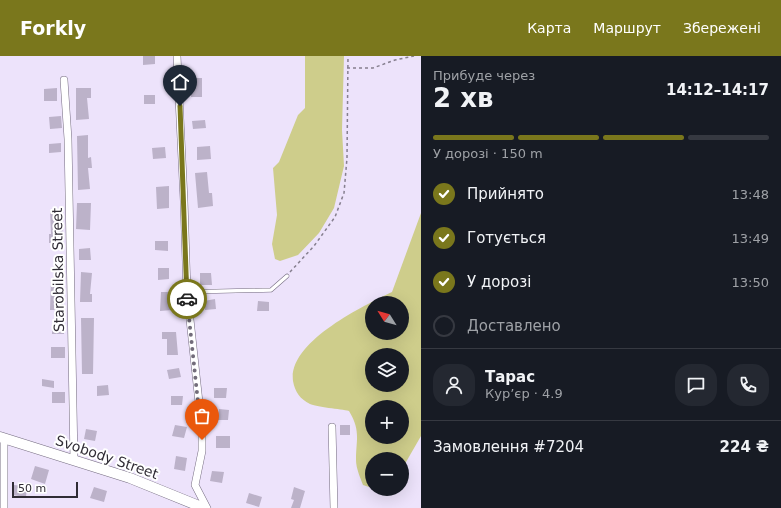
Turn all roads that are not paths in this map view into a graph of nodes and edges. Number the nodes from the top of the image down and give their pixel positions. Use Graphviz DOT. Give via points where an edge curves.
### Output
graph roads {
  1 [pos="177,56"];
  2 [pos="64,80"];
  3 [pos="287,276"];
  4 [pos="187,292"];
  5 [pos="332,427"];
  6 [pos="2,437"];
  7 [pos="74,460"];
  8 [pos="4,508"];
  9 [pos="205,508"];
  10 [pos="334,508"];
  1 -- 4 [label="street"];
  2 -- 7 [label="street, Starobilska Street" via="69,161"];
  3 -- 4 [label="lane" via="271,290"];
  4 -- 9 [label="street" via="202,430 202,451 195,485"];
  5 -- 10 [label="street"];
  6 -- 7 [label="street, Svobody Street"];
  6 -- 8 [label="street"];
  7 -- 9 [label="street, Svobody Street" via="130,478"];
}
